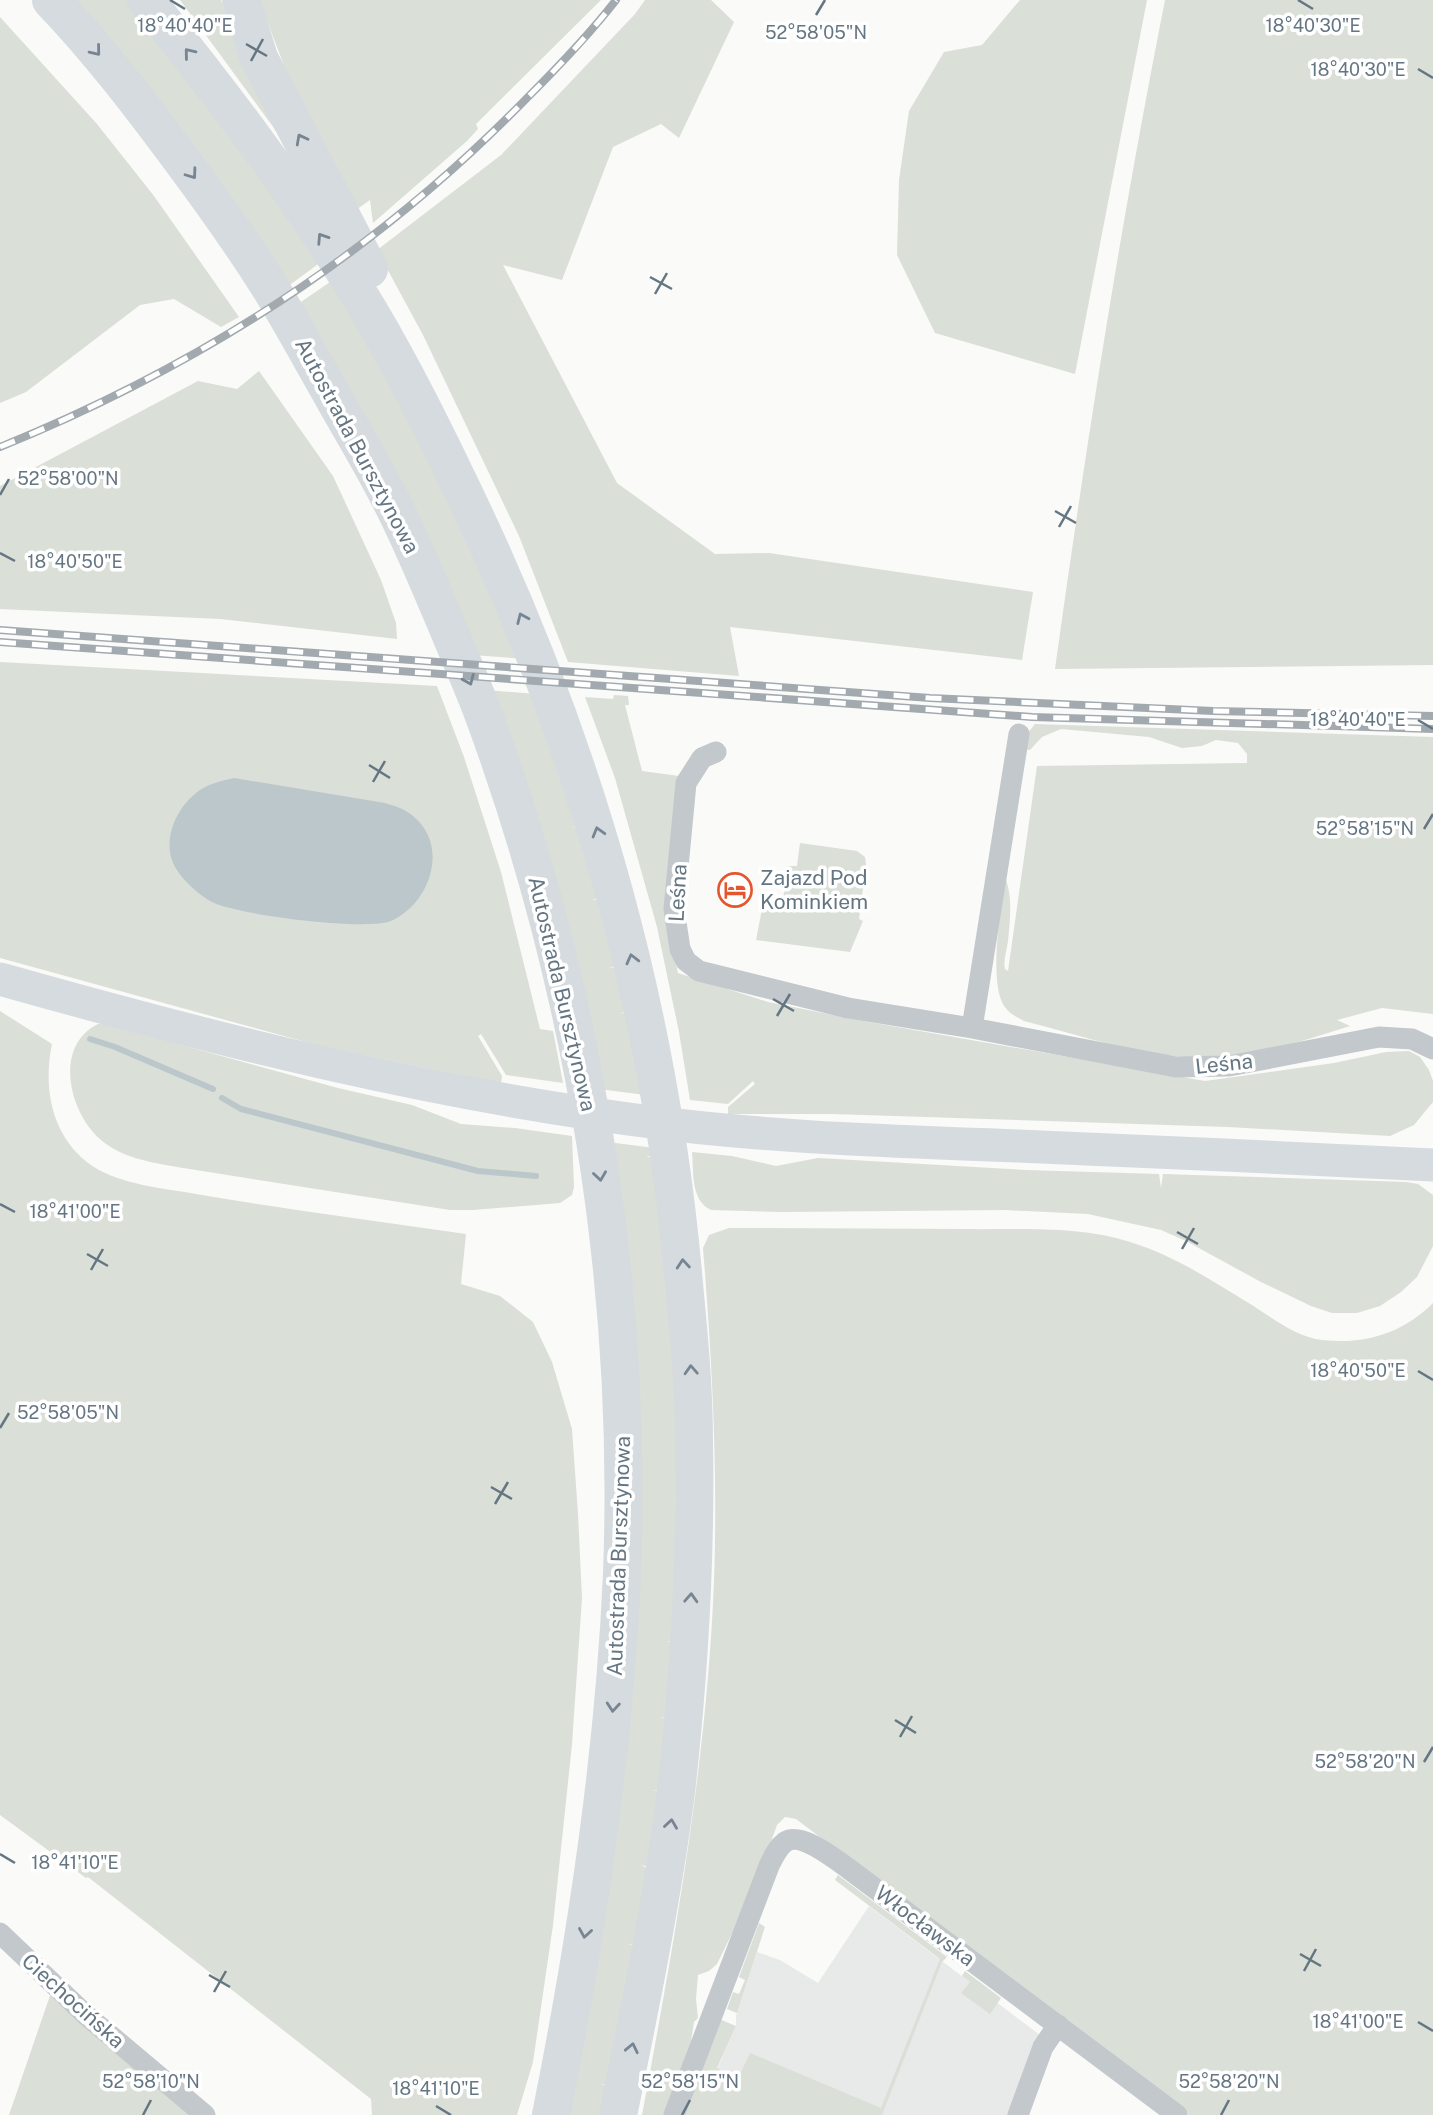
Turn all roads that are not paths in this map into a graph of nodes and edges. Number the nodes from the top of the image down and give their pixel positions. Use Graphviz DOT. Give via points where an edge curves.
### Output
graph roads {
  1 [pos="51,0"];
  2 [pos="146,0"];
  3 [pos="241,0"];
  4 [pos="442,445"];
  5 [pos="1019,734"];
  6 [pos="716,752"];
  7 [pos="0,979"];
  8 [pos="972,1028"];
  9 [pos="1433,1049"];
  10 [pos="1433,1165"];
  11 [pos="0,1933"];
  12 [pos="1058,2025"];
  13 [pos="205,2115"];
  14 [pos="551,2115"];
  15 [pos="618,2115"];
  16 [pos="674,2115"];
  17 [pos="1018,2115"];
  18 [pos="1177,2115"];
  1 -- 14 [label="highway, Autostrada Bursztynowa, one-way" via="151,119 272,289 389,497 483,713 550,922 580,1060 605,1210 618,1345 623,1477 619,1629 604,1791 583,1948"];
  4 -- 2 [label="highway, one-way" via="359,293 289,186"];
  4 -- 3 [label="highway, one-way" via="418,363 259,58"];
  15 -- 4 [label="highway, one-way" via="661,1893 687,1682 695,1439 681,1245 659,1086 597,830 528,632"];
  5 -- 8 [label="street"];
  6 -- 8 [label="street, Leśna" via="702,758 686,783 674,909 685,961 699,971 848,1008"];
  7 -- 10 [label="main road" via="384,1078 510,1102 729,1131"];
  8 -- 9 [label="street, Leśna" via="1191,1068 1229,1066 1379,1037 1412,1039"];
  11 -- 13 [label="street, Ciechocińska" via="86,2015"];
  12 -- 16 [label="street, Włocławska" via="849,1869 811,1844 786,1840 769,1866"];
  12 -- 17 [label="street" via="1043,2047"];
  12 -- 18 [label="street, Włocławska"];
}
